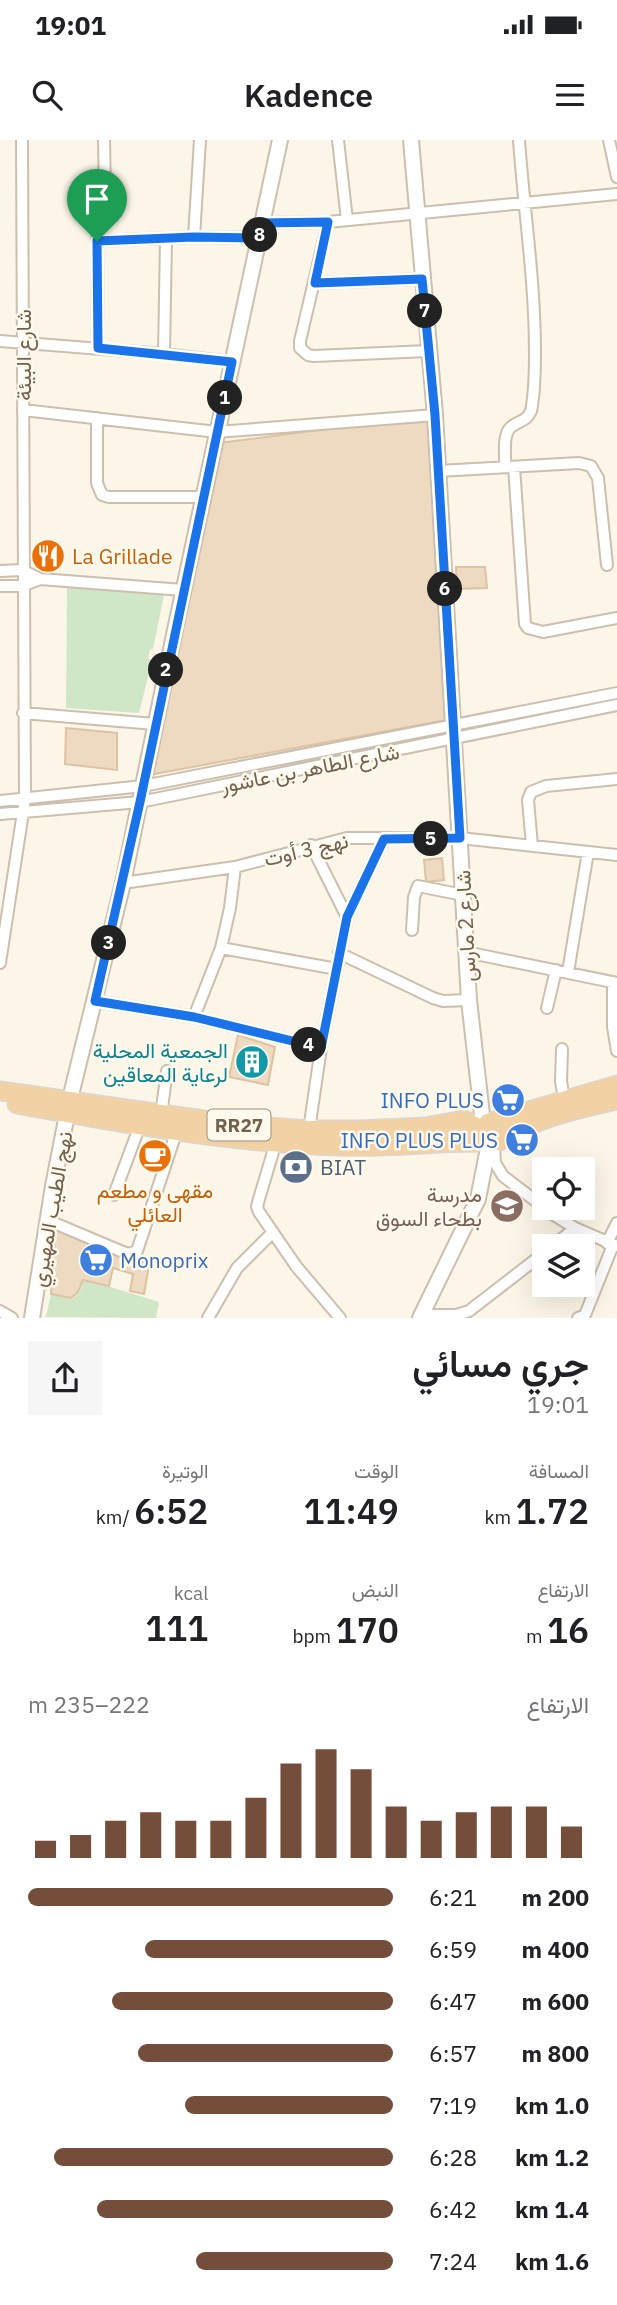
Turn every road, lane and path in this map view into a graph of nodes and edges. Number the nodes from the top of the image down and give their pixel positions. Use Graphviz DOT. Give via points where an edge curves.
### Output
graph roads {
  1 [pos="22,140"];
  2 [pos="104,140"];
  3 [pos="200,140"];
  4 [pos="280,140"];
  5 [pos="338,140"];
  6 [pos="412,140"];
  7 [pos="519,140"];
  8 [pos="609,140"];
  9 [pos="617,177"];
  10 [pos="617,194"];
  11 [pos="523,203"];
  12 [pos="418,214"];
  13 [pos="347,220"];
  14 [pos="328,222"];
  15 [pos="261,231"];
  16 [pos="194,237"];
  17 [pos="166,239"];
  18 [pos="97,241"];
  19 [pos="422,279"];
  20 [pos="315,283"];
  21 [pos="0,341"];
  22 [pos="23,342"];
  23 [pos="98,348"];
  24 [pos="428,351"];
  25 [pos="164,354"];
  26 [pos="232,362"];
  27 [pos="23,410"];
  28 [pos="435,415"];
  29 [pos="97,418"];
  30 [pos="217,432"];
  31 [pos="510,467"];
  32 [pos="438,471"];
  33 [pos="203,497"];
  34 [pos="607,565"];
  35 [pos="22,570"];
  36 [pos="0,571"];
  37 [pos="40,579"];
  38 [pos="0,586"];
  39 [pos="22,586"];
  40 [pos="183,590"];
  41 [pos="617,618"];
  42 [pos="617,693"];
  43 [pos="617,705"];
  44 [pos="23,712"];
  45 [pos="155,724"];
  46 [pos="454,732"];
  47 [pos="617,779"];
  48 [pos="143,786"];
  49 [pos="25,799"];
  50 [pos="0,802"];
  51 [pos="140,802"];
  52 [pos="24,813"];
  53 [pos="0,814"];
  54 [pos="460,838"];
  55 [pos="384,839"];
  56 [pos="312,845"];
  57 [pos="532,846"];
  58 [pos="587,852"];
  59 [pos="617,855"];
  60 [pos="235,867"];
  61 [pos="123,883"];
  62 [pos="463,895"];
  63 [pos="347,917"];
  64 [pos="412,930"];
  65 [pos="221,948"];
  66 [pos="466,952"];
  67 [pos="340,953"];
  68 [pos="0,963"];
  69 [pos="337,969"];
  70 [pos="562,971"];
  71 [pos="615,982"];
  72 [pos="469,1000"];
  73 [pos="95,1001"];
  74 [pos="547,1008"];
  75 [pos="194,1017"];
  76 [pos="321,1048"];
  77 [pos="562,1049"];
  78 [pos="617,1051"];
  79 [pos="167,1071"];
  80 [pos="617,1085"];
  81 [pos="0,1091"];
  82 [pos="564,1100"];
  83 [pos="617,1100"];
  84 [pos="0,1101"];
  85 [pos="70,1106"];
  86 [pos="161,1115"];
  87 [pos="141,1125"];
  88 [pos="177,1130"];
  89 [pos="309,1130"];
  90 [pos="486,1141"];
  91 [pos="276,1142"];
  92 [pos="114,1195"];
  93 [pos="47,1220"];
  94 [pos="617,1223"];
  95 [pos="575,1228"];
  96 [pos="273,1231"];
  97 [pos="568,1234"];
  98 [pos="612,1244"];
  99 [pos="532,1262"];
  100 [pos="0,1311"];
  101 [pos="421,1316"];
  102 [pos="583,1317"];
  103 [pos="12,1318"];
  104 [pos="32,1318"];
  105 [pos="208,1318"];
  106 [pos="340,1318"];
  1 -- 22 [label="street, شارع البيئة"];
  2 -- 18 [label="street" via="105,191"];
  3 -- 16 [label="street"];
  4 -- 15 [label="street, نهج الطيب المهيري"];
  5 -- 13 [label="street"];
  6 -- 12 [label="street, شارع 2 مارس"];
  7 -- 11 [label="street"];
  8 -- 9 [label="street"];
  10 -- 11 [label="street"];
  11 -- 12 [label="street"];
  11 -- 31 [label="street" via="534,298 532,408 528,418 506,432"];
  12 -- 13 [label="street"];
  12 -- 19 [label="street, شارع 2 مارس"];
  13 -- 14 [label="street"];
  14 -- 15 [label="street"];
  14 -- 20 [label="street"];
  15 -- 16 [label="street"];
  15 -- 26 [label="street, نهج الطيب المهيري"];
  16 -- 17 [label="street"];
  17 -- 18 [label="street"];
  17 -- 25 [label="street"];
  18 -- 23 [label="street"];
  19 -- 20 [label="street"];
  19 -- 24 [label="street, شارع 2 مارس"];
  20 -- 24 [label="street" via="300,341 308,355"];
  21 -- 22 [label="street"];
  22 -- 23 [label="street"];
  22 -- 27 [label="street, شارع البيئة"];
  23 -- 25 [label="street"];
  24 -- 28 [label="street, شارع 2 مارس"];
  25 -- 26 [label="street"];
  26 -- 30 [label="street, نهج الطيب المهيري"];
  27 -- 29 [label="street"];
  27 -- 35 [label="street, شارع البيئة"];
  28 -- 30 [label="street"];
  28 -- 32 [label="street, شارع 2 مارس"];
  29 -- 30 [label="street"];
  29 -- 33 [label="street" via="97,483 102,495"];
  30 -- 33 [label="street, نهج الطيب المهيري"];
  31 -- 32 [label="street"];
  31 -- 34 [label="street" via="586,463 594,469"];
  31 -- 41 [label="street" via="525,624 543,632"];
  32 -- 46 [label="street, شارع 2 مارس"];
  33 -- 40 [label="street, نهج الطيب المهيري"];
  35 -- 36 [label="street"];
  35 -- 37 [label="street"];
  35 -- 39 [label="street, شارع البيئة"];
  37 -- 39 [label="street"];
  37 -- 40 [label="street"];
  38 -- 39 [label="street"];
  39 -- 44 [label="street, شارع البيئة"];
  40 -- 45 [label="street, نهج الطيب المهيري"];
  42 -- 46 [label="street, شارع الطاهر بن عاشور"];
  43 -- 46 [label="street, شارع الطاهر بن عاشور"];
  44 -- 45 [label="street"];
  44 -- 49 [label="street, شارع البيئة"];
  45 -- 48 [label="street, نهج الطيب المهيري"];
  46 -- 48 [label="street, شارع الطاهر بن عاشور"];
  46 -- 51 [label="street, شارع الطاهر بن عاشور"];
  46 -- 54 [label="street, شارع 2 مارس"];
  47 -- 57 [label="street" via="546,786 531,792"];
  48 -- 49 [label="street, شارع الطاهر بن عاشور"];
  48 -- 51 [label="street, نهج الطيب المهيري"];
  49 -- 50 [label="street, شارع الطاهر بن عاشور"];
  49 -- 52 [label="street, شارع البيئة"];
  51 -- 52 [label="street, شارع الطاهر بن عاشور"];
  51 -- 61 [label="street, نهج الطيب المهيري"];
  52 -- 53 [label="street, شارع الطاهر بن عاشور"];
  52 -- 68 [label="street, شارع البيئة"];
  54 -- 55 [label="street, نهج 3 أوت"];
  54 -- 57 [label="street, نهج 3 أوت"];
  54 -- 62 [label="street, شارع 2 مارس"];
  55 -- 56 [label="street, نهج 3 أوت" via="347,838"];
  55 -- 63 [label="street"];
  56 -- 60 [label="street, نهج 3 أوت"];
  56 -- 63 [label="street"];
  57 -- 58 [label="street, نهج 3 أوت"];
  58 -- 59 [label="street, نهج 3 أوت"];
  58 -- 70 [label="street"];
  60 -- 61 [label="street, نهج 3 أوت"];
  60 -- 65 [label="street"];
  61 -- 73 [label="street, نهج الطيب المهيري"];
  62 -- 64 [label="street" via="418,887"];
  62 -- 66 [label="street, شارع 2 مارس"];
  63 -- 67 [label="street"];
  65 -- 69 [label="street"];
  65 -- 75 [label="street"];
  66 -- 70 [label="street"];
  66 -- 72 [label="street, شارع 2 مارس"];
  67 -- 69 [label="street"];
  67 -- 72 [label="street" via="433,998"];
  69 -- 76 [label="street"];
  70 -- 71 [label="street"];
  70 -- 74 [label="street"];
  71 -- 78 [label="street"];
  72 -- 90 [label="street, شارع 2 مارس"];
  73 -- 75 [label="street"];
  73 -- 85 [label="street, نهج الطيب المهيري"];
  75 -- 76 [label="street"];
  76 -- 89 [label="street"];
  77 -- 82 [label="street"];
  79 -- 86 [label="street"];
  80 -- 82 [label="highway, RR27"];
  81 -- 85 [label="highway, RR27"];
  82 -- 90 [label="highway, RR27"];
  83 -- 90 [label="highway, RR27" via="561,1113"];
  84 -- 85 [label="highway, RR27"];
  85 -- 86 [label="highway, RR27"];
  85 -- 87 [label="highway, RR27"];
  85 -- 93 [label="street, نهج الطيب المهيري"];
  86 -- 89 [label="highway, RR27"];
  87 -- 88 [label="highway, RR27"];
  87 -- 92 [label="street"];
  88 -- 91 [label="highway, RR27"];
  88 -- 93 [label="street" via="137,1251 123,1252"];
  89 -- 90 [label="highway, RR27" via="425,1127 464,1120"];
  90 -- 91 [label="highway, RR27" via="363,1146"];
  90 -- 95 [label="street" via="503,1176"];
  90 -- 101 [label="street, شارع 2 مارس" via="478,1199"];
  91 -- 96 [label="street" via="257,1207"];
  93 -- 104 [label="street, نهج الطيب المهيري"];
  94 -- 98 [label="street"];
  95 -- 97 [label="street"];
  95 -- 98 [label="street"];
  96 -- 105 [label="street" via="237,1268"];
  96 -- 106 [label="street"];
  98 -- 102 [label="street"];
  99 -- 101 [label="street" via="469,1311"];
  100 -- 103 [label="street"];
}
